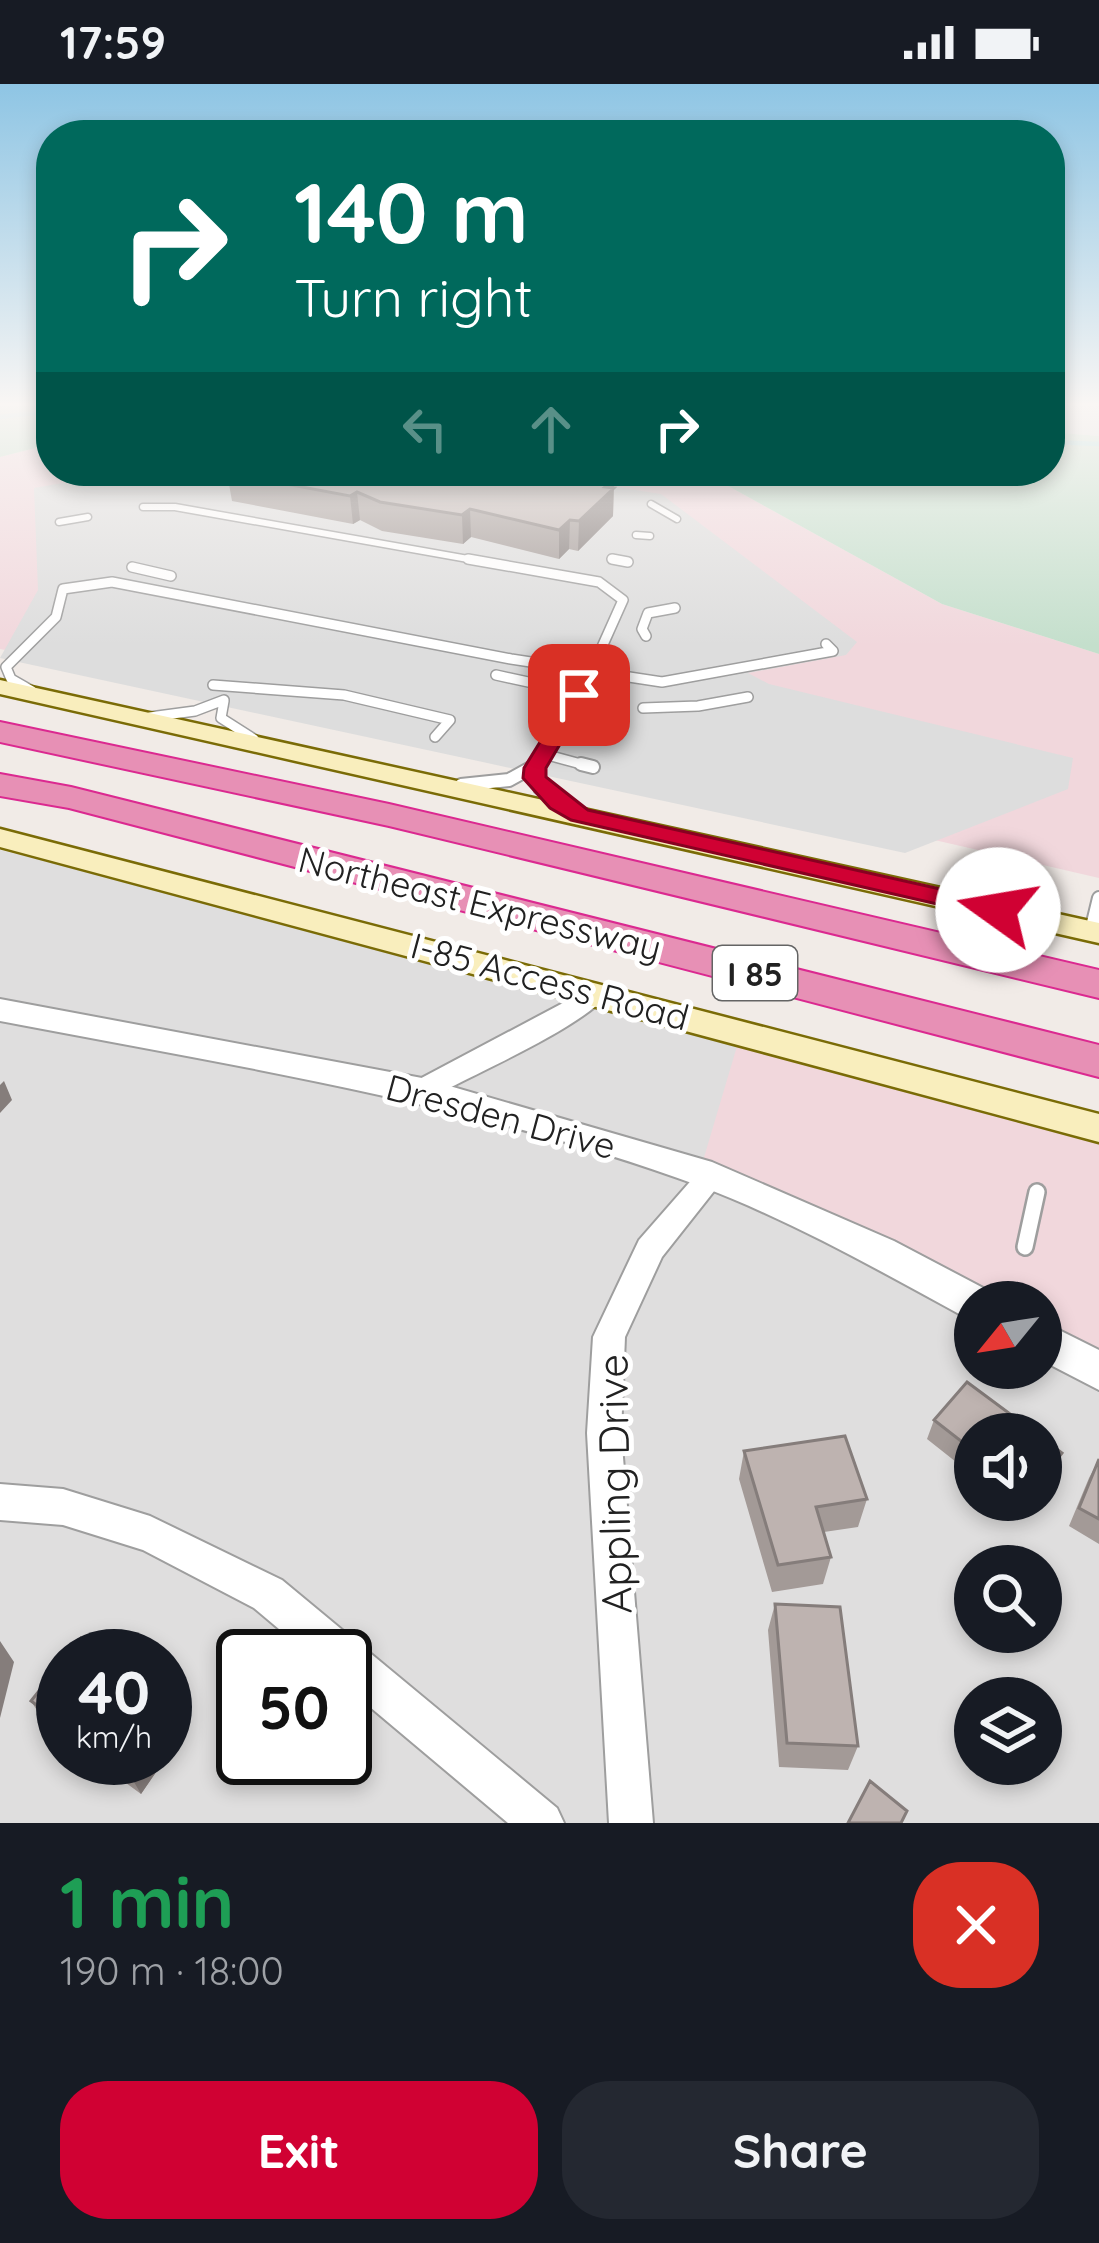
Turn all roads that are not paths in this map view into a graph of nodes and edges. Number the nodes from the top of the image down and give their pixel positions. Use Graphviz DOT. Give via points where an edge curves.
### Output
graph roads {
  1 [pos="651,504"];
  2 [pos="143,507"];
  3 [pos="662,508"];
  4 [pos="88,517"];
  5 [pos="652,518"];
  6 [pos="676,519"];
  7 [pos="59,522"];
  8 [pos="636,535"];
  9 [pos="650,536"];
  10 [pos="612,559"];
  11 [pos="628,562"];
  12 [pos="132,567"];
  13 [pos="601,569"];
  14 [pos="171,576"];
  15 [pos="590,581"];
  16 [pos="154,588"];
  17 [pos="138,597"];
  18 [pos="675,608"];
  19 [pos="646,636"];
  20 [pos="826,644"];
  21 [pos="16,654"];
  22 [pos="0,661"];
  23 [pos="590,672"];
  24 [pos="496,675"];
  25 [pos="213,685"];
  26 [pos="542,685"];
  27 [pos="0,687"];
  28 [pos="38,694"];
  29 [pos="748,697"];
  30 [pos="643,708"];
  31 [pos="0,732"];
  32 [pos="435,737"];
  33 [pos="544,754"];
  34 [pos="593,767"];
  35 [pos="535,768"];
  36 [pos="0,785"];
  37 [pos="452,786"];
  38 [pos="580,815"];
  39 [pos="0,838"];
  40 [pos="1097,913"];
  41 [pos="1099,984"];
  42 [pos="597,993"];
  43 [pos="0,1010"];
  44 [pos="1099,1061"];
  45 [pos="422,1090"];
  46 [pos="1099,1128"];
  47 [pos="712,1176"];
  48 [pos="1037,1192"];
  49 [pos="1025,1247"];
  50 [pos="954,1292"];
  51 [pos="1062,1351"];
  52 [pos="1099,1371"];
  53 [pos="0,1502"];
  54 [pos="309,1629"];
  55 [pos="372,1682"];
  56 [pos="542,1823"];
  57 [pos="631,1823"];
  1 -- 3 [label="lane"];
  2 -- 15 [label="lane"];
  3 -- 5 [label="lane"];
  3 -- 6 [label="lane"];
  4 -- 7 [label="lane"];
  8 -- 9 [label="lane"];
  10 -- 11 [label="lane"];
  12 -- 14 [label="lane"];
  13 -- 15 [label="lane"];
  15 -- 23 [label="lane" via="623,600"];
  16 -- 17 [label="lane"];
  16 -- 21 [label="lane" via="112,582 63,589 56,617"];
  16 -- 23 [label="lane"];
  18 -- 19 [label="lane" via="648,614"];
  20 -- 23 [label="lane" via="833,651 662,682"];
  21 -- 22 [label="lane"];
  21 -- 28 [label="lane" via="5,673"];
  23 -- 33 [label="lane"];
  24 -- 26 [label="lane"];
  25 -- 32 [label="lane" via="344,695 450,720"];
  27 -- 28 [label="main road"];
  28 -- 37 [label="main road"];
  29 -- 30 [label="lane"];
  31 -- 41 [label="highway, Northeast Expressway / I 85" via="389,815"];
  33 -- 34 [label="lane"];
  33 -- 35 [label="lane"];
  35 -- 37 [label="lane"];
  35 -- 38 [label="lane" via="540,788"];
  36 -- 44 [label="highway, Northeast Expressway / I 85"];
  37 -- 38 [label="main road"];
  38 -- 40 [label="main road"];
  39 -- 42 [label="main road, I-85 Access Road"];
  42 -- 45 [label="street"];
  42 -- 46 [label="main road, I-85 Access Road"];
  43 -- 45 [label="street, Dresden Drive"];
  45 -- 47 [label="street, Dresden Drive"];
  47 -- 50 [label="street, Dresden Drive"];
  47 -- 57 [label="street, Appling Drive" via="650,1249 609,1336 604,1433"];
  48 -- 49 [label="lane"];
  51 -- 52 [label="street"];
  53 -- 54 [label="street" via="63,1507 150,1534 268,1594"];
  55 -- 56 [label="street"];
}
